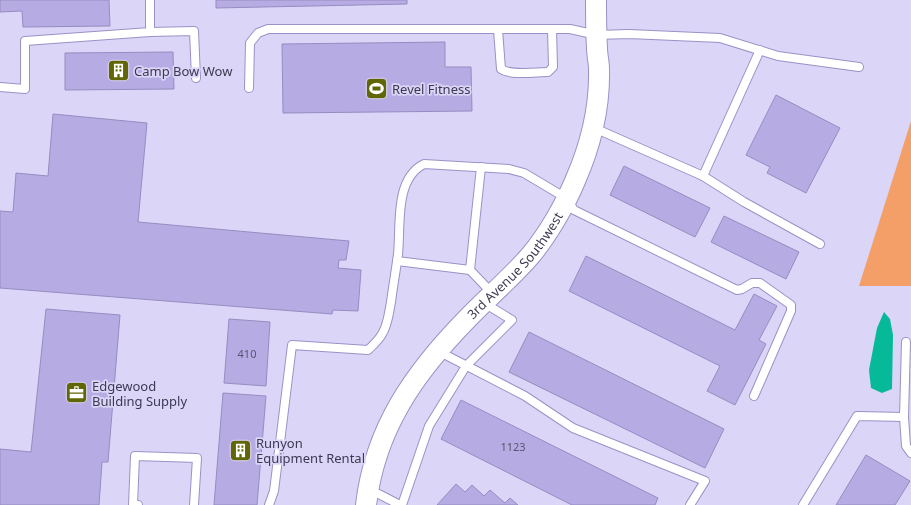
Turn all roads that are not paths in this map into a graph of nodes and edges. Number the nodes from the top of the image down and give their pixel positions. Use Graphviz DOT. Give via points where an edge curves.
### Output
graph roads {
  1 [pos="150,0"];
  2 [pos="596,0"];
  3 [pos="552,29"];
  4 [pos="498,30"];
  5 [pos="150,32"];
  6 [pos="596,35"];
  7 [pos="760,50"];
  8 [pos="859,67"];
  9 [pos="196,78"];
  10 [pos="0,87"];
  11 [pos="249,88"];
  12 [pos="592,127"];
  13 [pos="482,167"];
  14 [pos="703,176"];
  15 [pos="566,198"];
  16 [pos="820,244"];
  17 [pos="397,261"];
  18 [pos="470,270"];
  19 [pos="488,298"];
  20 [pos="906,342"];
  21 [pos="438,351"];
  22 [pos="466,366"];
  23 [pos="754,396"];
  24 [pos="904,417"];
  25 [pos="911,453"];
  26 [pos="367,497"];
  27 [pos="138,505"];
  28 [pos="194,505"];
  29 [pos="269,505"];
  30 [pos="401,505"];
  31 [pos="690,505"];
  32 [pos="803,505"];
  1 -- 5 [label="lane"];
  2 -- 6 [label="street, 3rd Avenue Southwest"];
  3 -- 4 [label="lane"];
  3 -- 4 [label="lane" via="553,66 548,72 505,72 501,69"];
  3 -- 6 [label="lane" via="570,29"];
  4 -- 11 [label="lane" via="268,29 258,33 250,43"];
  5 -- 9 [label="lane" via="194,31"];
  5 -- 10 [label="lane" via="25,41 24,89"];
  6 -- 7 [label="lane" via="720,38"];
  6 -- 12 [label="street, 3rd Avenue Southwest" via="598,96"];
  7 -- 8 [label="lane" via="778,56"];
  7 -- 14 [label="lane"];
  12 -- 14 [label="lane"];
  12 -- 15 [label="street, 3rd Avenue Southwest" via="578,174"];
  13 -- 15 [label="lane" via="524,173"];
  13 -- 17 [label="lane" via="424,164 411,174 400,211"];
  13 -- 18 [label="lane"];
  14 -- 16 [label="lane"];
  15 -- 19 [label="street, 3rd Avenue Southwest" via="544,237"];
  15 -- 23 [label="lane" via="574,210 737,290 752,283 760,283 792,305"];
  17 -- 18 [label="lane"];
  17 -- 29 [label="lane" via="383,334 368,350 292,345 274,491"];
  18 -- 19 [label="lane"];
  19 -- 21 [label="street, 3rd Avenue Southwest"];
  19 -- 22 [label="lane" via="512,320"];
  20 -- 24 [label="lane"];
  21 -- 22 [label="lane"];
  21 -- 26 [label="street, 3rd Avenue Southwest" via="409,388 390,421 379,449"];
  22 -- 30 [label="lane" via="429,426"];
  22 -- 31 [label="lane" via="524,396 573,428 705,482"];
  24 -- 25 [label="lane" via="906,446"];
  24 -- 32 [label="lane" via="857,416"];
  26 -- 30 [label="lane"];
  27 -- 28 [label="lane" via="133,505 136,456 197,458"];
}
